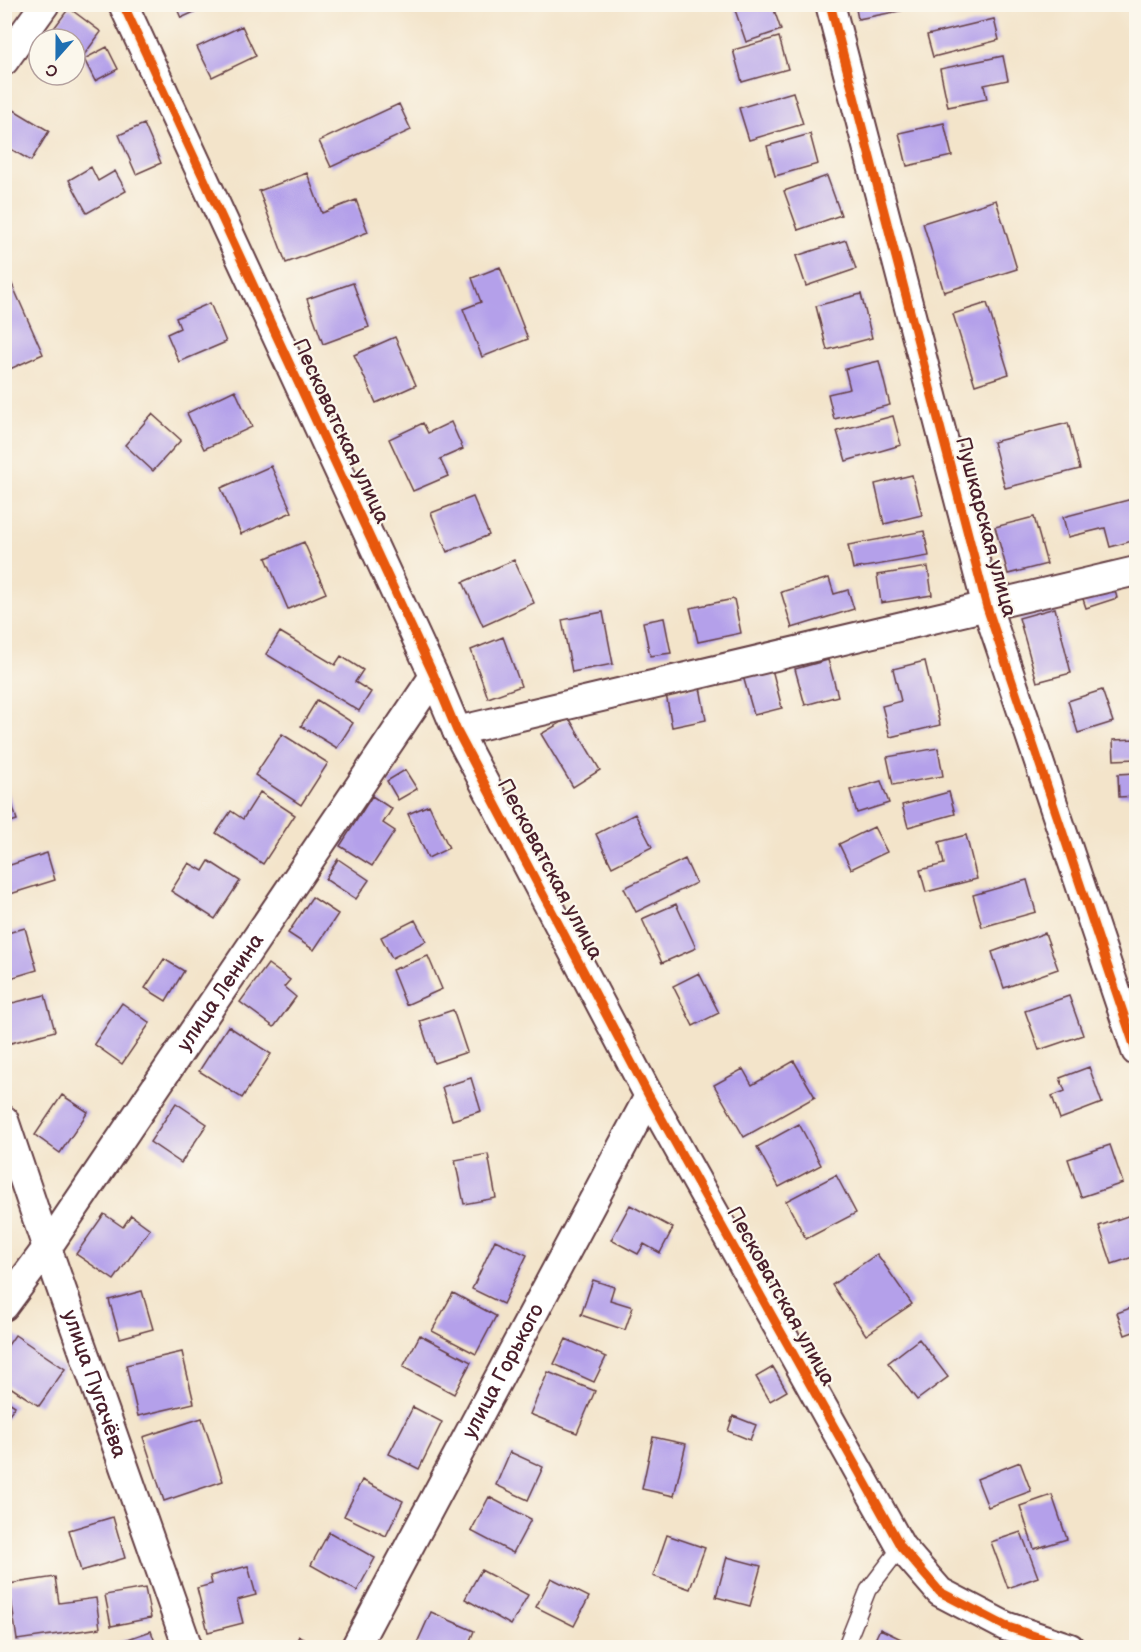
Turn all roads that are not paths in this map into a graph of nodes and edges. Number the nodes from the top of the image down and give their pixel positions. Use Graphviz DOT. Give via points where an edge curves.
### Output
graph roads {
  1 [pos="45,4"];
  2 [pos="123,4"];
  3 [pos="831,4"];
  4 [pos="4,61"];
  5 [pos="1137,571"];
  6 [pos="987,607"];
  7 [pos="434,676"];
  8 [pos="457,731"];
  9 [pos="1137,1051"];
  10 [pos="649,1096"];
  11 [pos="4,1120"];
  12 [pos="47,1248"];
  13 [pos="4,1306"];
  14 [pos="901,1547"];
  15 [pos="188,1647"];
  16 [pos="355,1647"];
  17 [pos="845,1647"];
  18 [pos="1070,1647"];
  1 -- 4 [label="street"];
  2 -- 7 [label="street, Песковатская улица"];
  3 -- 6 [label="street, Пушкарская улица"];
  5 -- 6 [label="street"];
  6 -- 8 [label="street"];
  6 -- 9 [label="street, Пушкарская улица"];
  7 -- 8 [label="street, Песковатская улица"];
  7 -- 12 [label="street, улица Ленина"];
  8 -- 10 [label="street, Песковатская улица"];
  10 -- 14 [label="street, Песковатская улица"];
  10 -- 16 [label="street, улица Горького"];
  11 -- 12 [label="street, улица Пугачёва"];
  12 -- 13 [label="street, улица Ленина"];
  12 -- 15 [label="street, улица Пугачёва"];
  14 -- 17 [label="lane" via="868,1590"];
  14 -- 18 [label="street, Песковатская улица" via="940,1592 1005,1626"];
}
